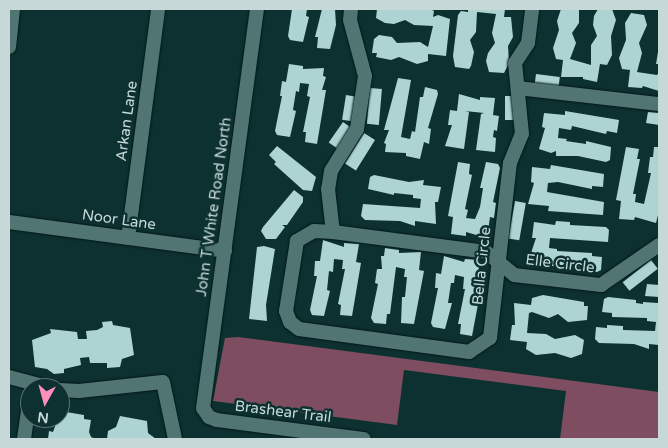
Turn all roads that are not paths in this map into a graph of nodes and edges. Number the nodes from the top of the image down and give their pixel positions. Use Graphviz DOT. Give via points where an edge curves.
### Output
graph roads {
  1 [pos="13,9"];
  2 [pos="158,9"];
  3 [pos="257,9"];
  4 [pos="351,9"];
  5 [pos="532,9"];
  6 [pos="9,47"];
  7 [pos="518,88"];
  8 [pos="659,104"];
  9 [pos="9,222"];
  10 [pos="333,232"];
  11 [pos="128,238"];
  12 [pos="659,245"];
  13 [pos="225,251"];
  14 [pos="498,263"];
  15 [pos="299,328"];
  16 [pos="9,377"];
  17 [pos="20,384"];
  18 [pos="70,391"];
  19 [pos="203,408"];
  20 [pos="294,435"];
  21 [pos="175,439"];
  22 [pos="364,439"];
  1 -- 6 [label="street"];
  2 -- 11 [label="street, Arkan Lane"];
  3 -- 13 [label="street, John T White Road North"];
  4 -- 10 [label="street" via="350,20 365,76 357,129 331,171 328,189"];
  5 -- 7 [label="street, Bella Circle" via="528,43 516,63"];
  7 -- 8 [label="street"];
  7 -- 14 [label="street, Bella Circle" via="522,134 510,163"];
  9 -- 11 [label="street, Noor Lane"];
  10 -- 14 [label="street, Elle Circle" via="486,252"];
  10 -- 15 [label="street, Elle Circle" via="314,231 297,241 286,311 290,322"];
  11 -- 13 [label="street, Noor Lane"];
  12 -- 14 [label="street, Elle Circle" via="601,285 514,274"];
  13 -- 19 [label="street, John T White Road North"];
  14 -- 15 [label="street, Bella Circle" via="490,338 469,352"];
  16 -- 17 [label="street"];
  18 -- 21 [label="street" via="164,382"];
  19 -- 20 [label="street, Brashear Trail" via="209,417 217,420"];
  20 -- 22 [label="street, Brashear Trail"];
}
